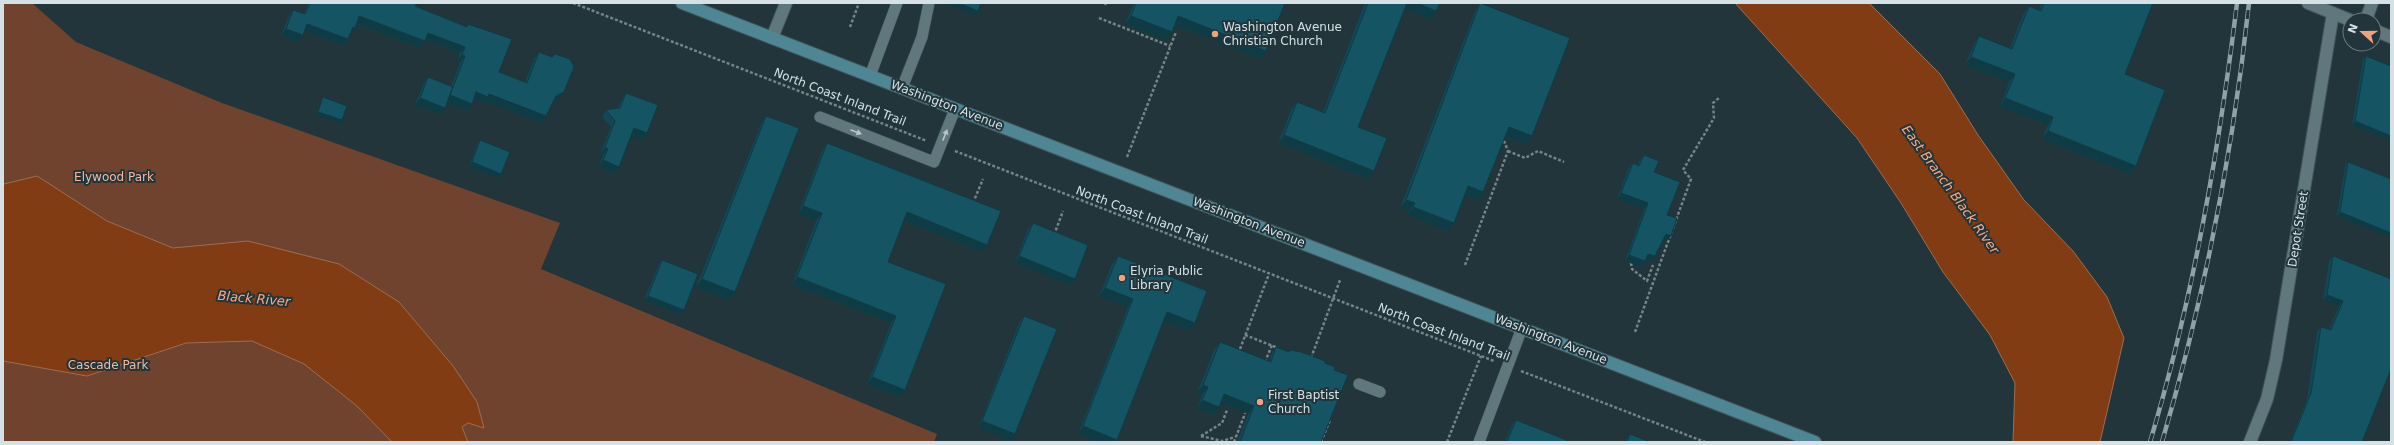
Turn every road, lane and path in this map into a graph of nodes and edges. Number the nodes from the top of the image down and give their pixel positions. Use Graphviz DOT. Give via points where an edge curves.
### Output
graph roads {
  1 [pos="573,3"];
  2 [pos="682,3"];
  3 [pos="786,3"];
  4 [pos="860,3"];
  5 [pos="897,3"];
  6 [pos="929,3"];
  7 [pos="2308,3"];
  8 [pos="2333,13"];
  9 [pos="2342,17"];
  10 [pos="1099,18"];
  11 [pos="850,27"];
  12 [pos="1176,32"];
  13 [pos="772,38"];
  14 [pos="1170,46"];
  15 [pos="870,76"];
  16 [pos="902,88"];
  17 [pos="1719,98"];
  18 [pos="955,108"];
  19 [pos="820,117"];
  20 [pos="1504,141"];
  21 [pos="941,146"];
  22 [pos="1508,151"];
  23 [pos="1127,157"];
  24 [pos="1564,162"];
  25 [pos="983,179"];
  26 [pos="971,209"];
  27 [pos="1063,211"];
  28 [pos="1052,239"];
  29 [pos="1631,263"];
  30 [pos="1464,265"];
  31 [pos="1653,265"];
  32 [pos="1269,274"];
  33 [pos="1340,280"];
  34 [pos="1647,281"];
  35 [pos="1652,285"];
  36 [pos="1334,299"];
  37 [pos="1522,328"];
  38 [pos="1635,332"];
  39 [pos="1245,335"];
  40 [pos="1272,345"];
  41 [pos="1240,349"];
  42 [pos="1284,350"];
  43 [pos="1481,356"];
  44 [pos="1304,358"];
  45 [pos="1310,360"];
  46 [pos="1316,363"];
  47 [pos="1263,366"];
  48 [pos="1508,366"];
  49 [pos="1359,384"];
  50 [pos="1380,392"];
  51 [pos="1247,408"];
  52 [pos="1227,410"];
  53 [pos="1333,412"];
  54 [pos="1236,437"];
  55 [pos="1234,442"];
  56 [pos="1322,442"];
  57 [pos="1447,442"];
  58 [pos="1478,442"];
  59 [pos="1705,442"];
  60 [pos="1815,442"];
  61 [pos="2250,442"];
  1 -- 21 [label="path, North Coast Inland Trail"];
  2 -- 13 [label="street, Washington Avenue"];
  3 -- 13 [label="street"];
  4 -- 11 [label="path"];
  5 -- 15 [label="lane"];
  6 -- 16 [label="lane" via="922,37"];
  7 -- 8 [label="street"];
  8 -- 9 [label="street"];
  8 -- 61 [label="street, Depot Street" via="2276,360 2267,399"];
  10 -- 14 [label="path"];
  12 -- 14 [label="path"];
  13 -- 15 [label="street, Washington Avenue"];
  14 -- 23 [label="path"];
  15 -- 16 [label="street, Washington Avenue"];
  16 -- 18 [label="street, Washington Avenue"];
  17 -- 35 [label="path" via="1713,103 1714,118 1708,131 1684,170 1691,179"];
  21 -- 18 [label="lane, one-way"];
  18 -- 37 [label="street, Washington Avenue"];
  19 -- 21 [label="lane, one-way" via="934,162"];
  20 -- 22 [label="path"];
  21 -- 32 [label="path, North Coast Inland Trail"];
  22 -- 24 [label="path" via="1525,158 1538,151"];
  22 -- 30 [label="path"];
  25 -- 26 [label="path"];
  27 -- 28 [label="path"];
  29 -- 34 [label="path" via="1632,269"];
  31 -- 34 [label="path"];
  32 -- 36 [label="path, North Coast Inland Trail"];
  32 -- 39 [label="path"];
  33 -- 36 [label="path"];
  34 -- 35 [label="path"];
  35 -- 38 [label="path"];
  36 -- 43 [label="path, North Coast Inland Trail"];
  36 -- 45 [label="path"];
  37 -- 48 [label="lane"];
  37 -- 60 [label="street, Washington Avenue"];
  39 -- 40 [label="path"];
  39 -- 41 [label="path"];
  40 -- 42 [label="path"];
  40 -- 47 [label="path"];
  43 -- 48 [label="path, North Coast Inland Trail"];
  43 -- 57 [label="path"];
  44 -- 45 [label="path"];
  45 -- 46 [label="path"];
  48 -- 58 [label="lane"];
  48 -- 59 [label="path, North Coast Inland Trail"];
  49 -- 50 [label="lane"];
  51 -- 54 [label="path"];
  52 -- 54 [label="path" via="1222,423 1201,436 1222,441"];
  53 -- 56 [label="path"];
  54 -- 55 [label="path"];
}
